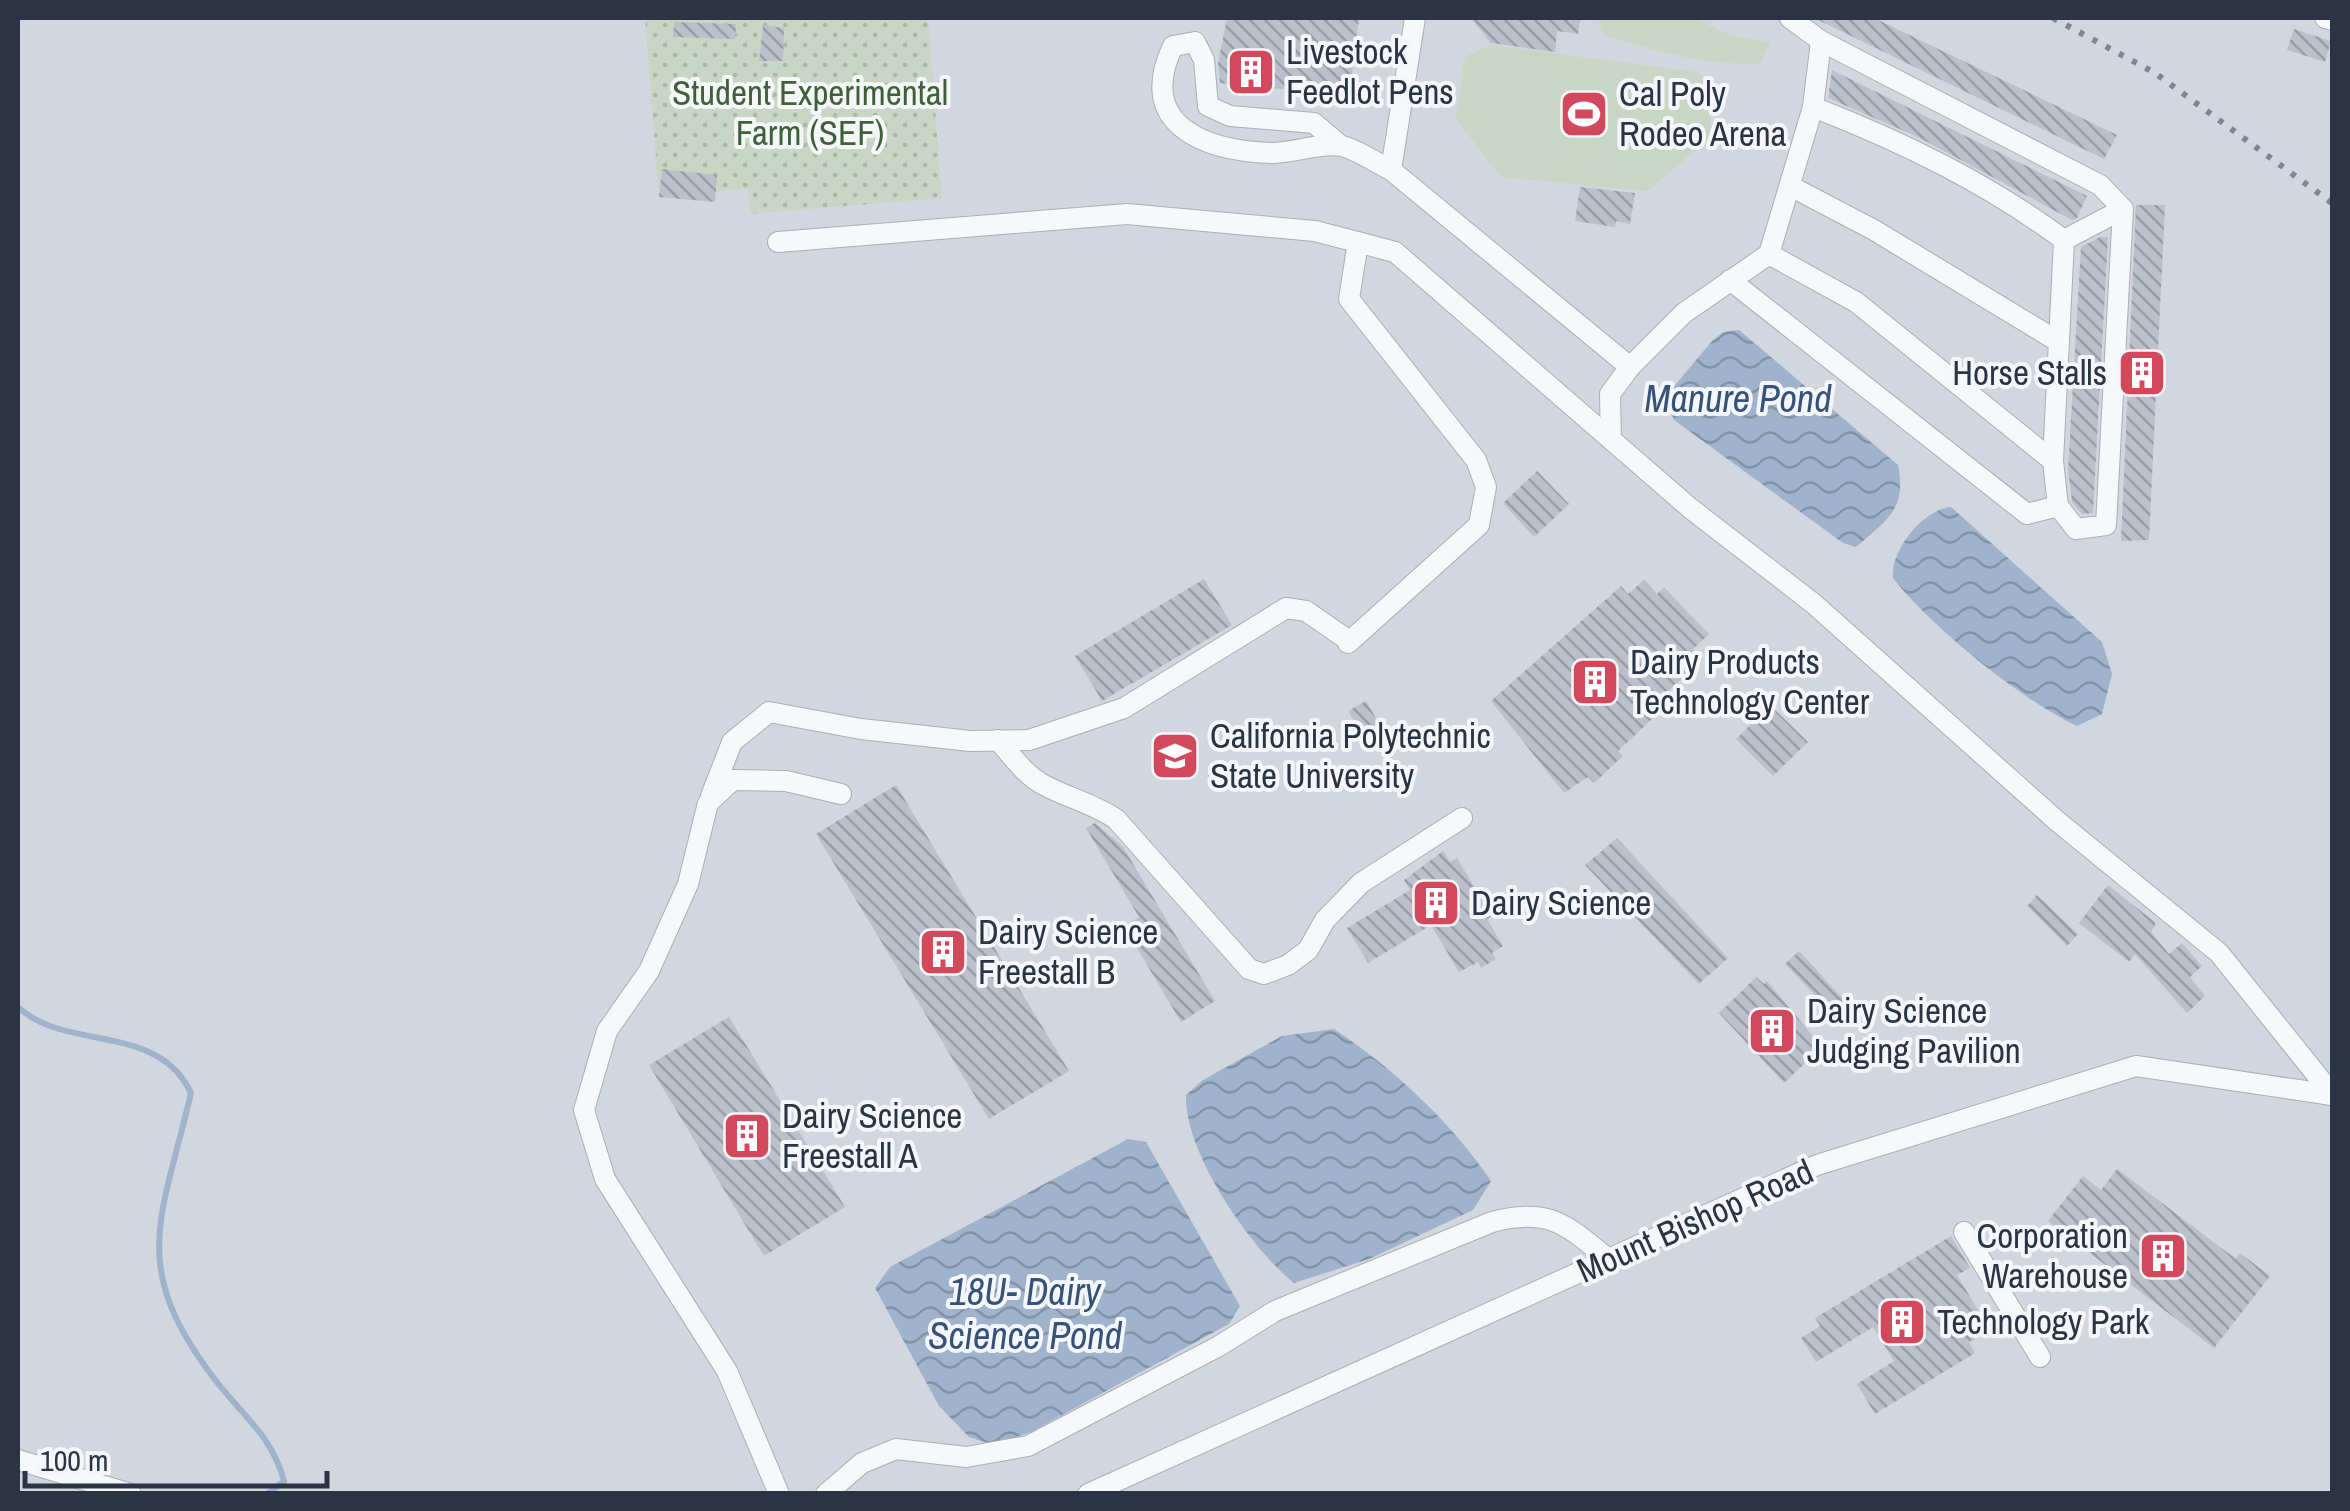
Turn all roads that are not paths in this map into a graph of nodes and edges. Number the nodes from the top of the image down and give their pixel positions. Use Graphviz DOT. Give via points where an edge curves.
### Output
graph roads {
  1 [pos="1415,18"];
  2 [pos="1790,18"];
  3 [pos="2325,18"];
  4 [pos="2332,20"];
  5 [pos="1820,42"];
  6 [pos="1813,107"];
  7 [pos="1341,146"];
  8 [pos="1391,170"];
  9 [pos="1792,187"];
  10 [pos="2123,209"];
  11 [pos="2064,240"];
  12 [pos="778,242"];
  13 [pos="1358,242"];
  14 [pos="1768,254"];
  15 [pos="1730,280"];
  16 [pos="2058,342"];
  17 [pos="1630,367"];
  18 [pos="1611,439"];
  19 [pos="2053,460"];
  20 [pos="2058,506"];
  21 [pos="998,740"];
  22 [pos="842,794"];
  23 [pos="708,803"];
  24 [pos="1462,818"];
  25 [pos="2332,1094"];
  26 [pos="1964,1232"];
  27 [pos="1608,1259"];
  28 [pos="2040,1357"];
  29 [pos="18,1460"];
  30 [pos="86,1480"];
  31 [pos="66,1494"];
  32 [pos="131,1494"];
  33 [pos="779,1494"];
  34 [pos="826,1494"];
  35 [pos="1088,1494"];
  1 -- 8 [label="street"];
  2 -- 5 [label="street"];
  3 -- 4 [label="street"];
  5 -- 6 [label="street"];
  5 -- 10 [label="street" via="2100,185"];
  6 -- 9 [label="street"];
  6 -- 11 [label="street" via="2004,196"];
  7 -- 7 [label="street" via="1271,153 1190,138 1166,109 1162,68 1173,46 1196,42 1208,106 1230,116 1314,123"];
  7 -- 8 [label="street"];
  8 -- 17 [label="street"];
  9 -- 14 [label="street"];
  9 -- 16 [label="street"];
  10 -- 11 [label="street"];
  10 -- 20 [label="street" via="2106,526 2076,529"];
  11 -- 16 [label="street"];
  12 -- 13 [label="street" via="1127,214 1315,231"];
  13 -- 18 [label="street" via="1395,252"];
  13 -- 21 [label="street" via="1349,298 1476,460 1486,487 1479,526 1346,640 1306,612 1286,608 1124,708 1029,740"];
  14 -- 15 [label="street"];
  14 -- 19 [label="street" via="1856,302"];
  15 -- 17 [label="street" via="1684,313"];
  15 -- 20 [label="street" via="2026,514"];
  16 -- 19 [label="street"];
  17 -- 18 [label="street" via="1610,394"];
  18 -- 25 [label="street" via="1814,604 2057,821 2219,953"];
  19 -- 20 [label="street"];
  21 -- 23 [label="street" via="861,729 769,712 732,742"];
  21 -- 24 [label="street" via="1036,780 1116,819 1249,969 1264,974 1308,950 1325,920 1361,883"];
  22 -- 23 [label="street" via="786,781 733,780"];
  23 -- 33 [label="street" via="688,884 648,971 607,1032 584,1110 605,1179 727,1370"];
  25 -- 27 [label="street, Mount Bishop Road" via="2136,1066 1817,1165"];
  26 -- 28 [label="street"];
  27 -- 34 [label="street" via="1554,1218 1492,1222 1275,1311 1028,1446 966,1457 896,1449 862,1462"];
  27 -- 35 [label="street, Mount Bishop Road"];
  29 -- 30 [label="street"];
  30 -- 31 [label="street"];
  30 -- 32 [label="street"];
}
